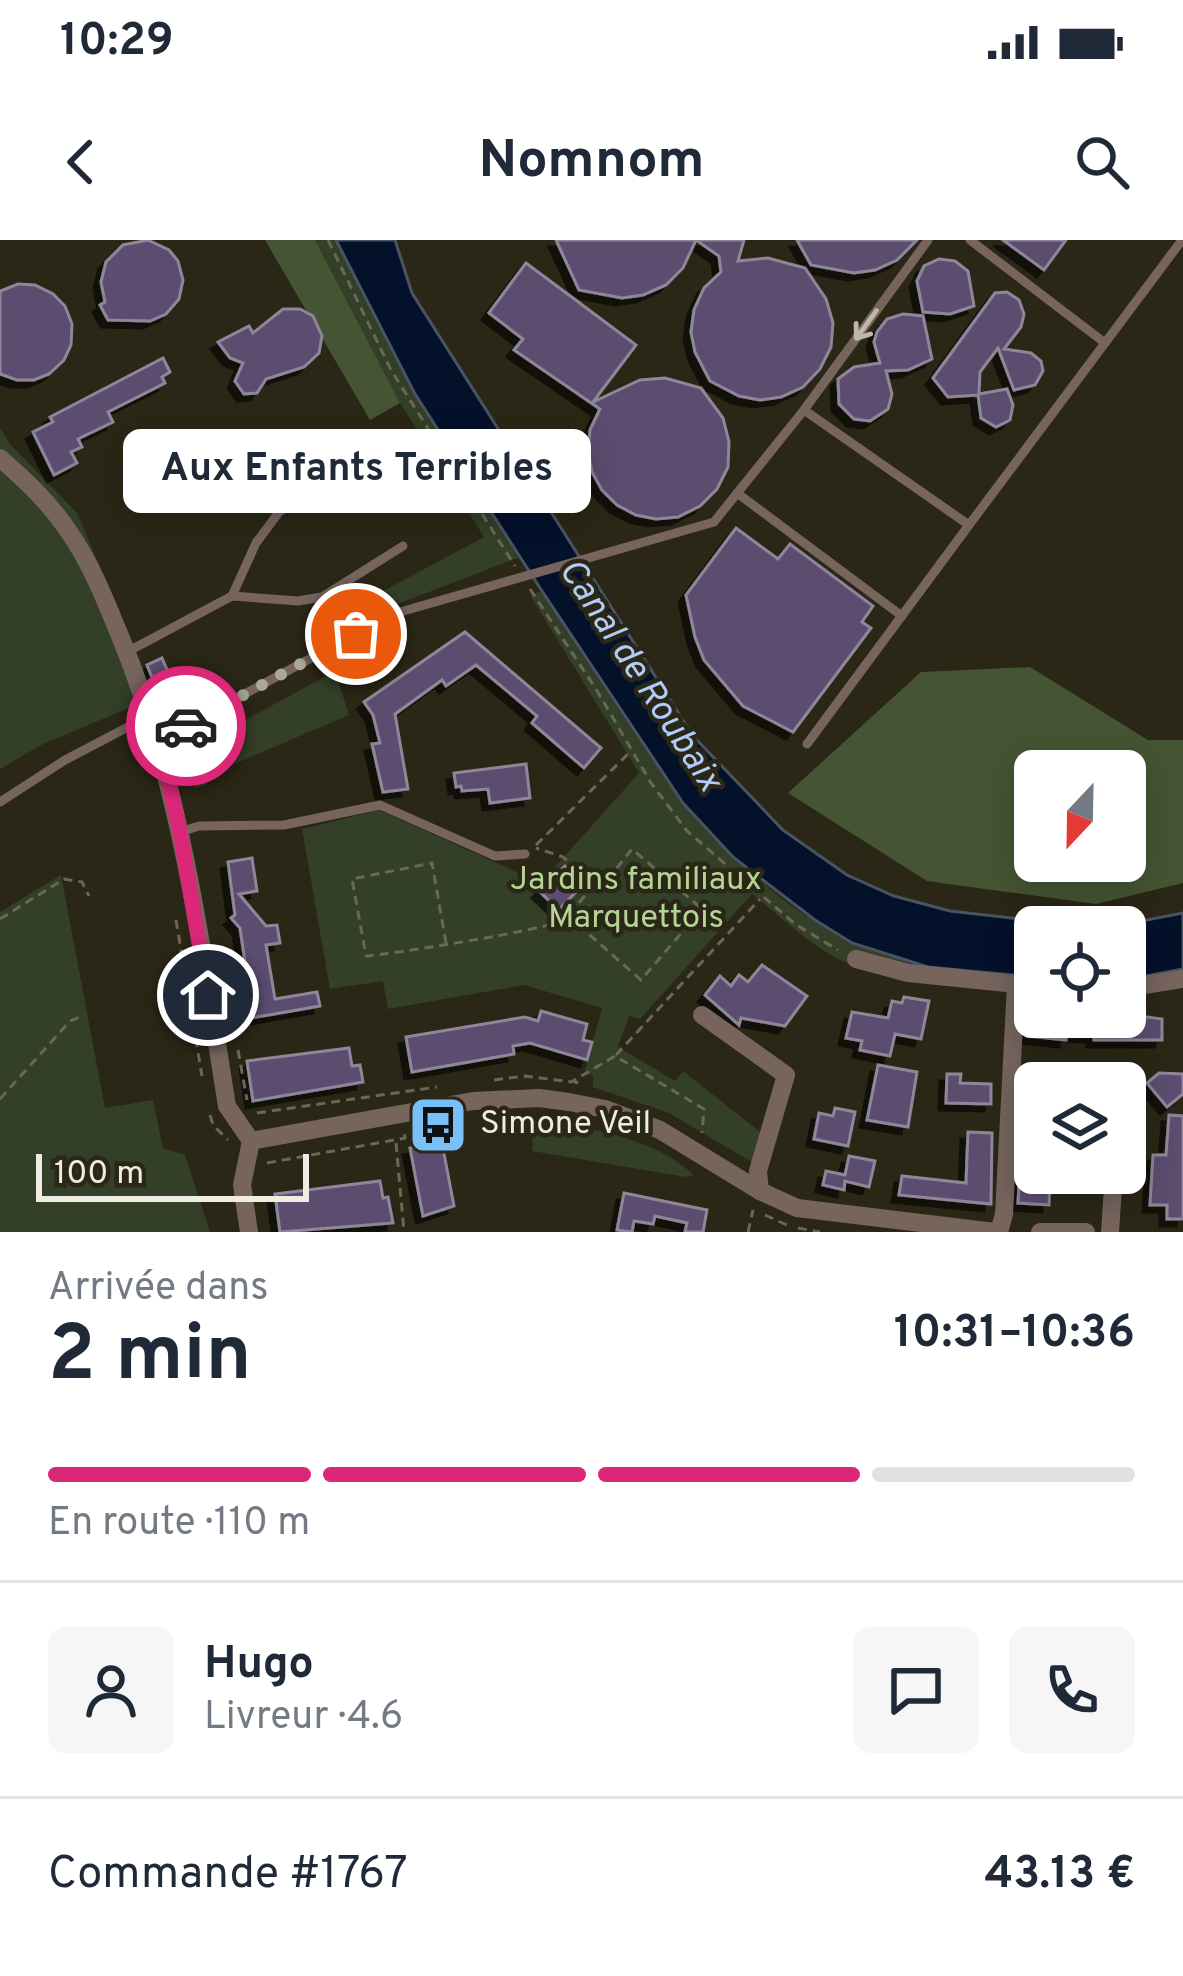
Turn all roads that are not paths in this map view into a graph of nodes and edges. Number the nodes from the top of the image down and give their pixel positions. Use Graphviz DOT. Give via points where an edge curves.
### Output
graph roads {
  1 [pos="928,240"];
  2 [pos="970,240"];
  3 [pos="1182,240"];
  4 [pos="1105,343"];
  5 [pos="804,410"];
  6 [pos="0,458"];
  7 [pos="362,460"];
  8 [pos="737,493"];
  9 [pos="969,525"];
  10 [pos="403,546"];
  11 [pos="232,596"];
  12 [pos="902,616"];
  13 [pos="127,652"];
  14 [pos="152,715"];
  15 [pos="159,740"];
  16 [pos="807,744"];
  17 [pos="0,802"];
  18 [pos="180,832"];
  19 [pos="530,850"];
  20 [pos="856,959"];
  21 [pos="1183,979"];
  22 [pos="1014,985"];
  23 [pos="1146,985"];
  24 [pos="702,1015"];
  25 [pos="1020,1038"];
  26 [pos="251,1148"];
  27 [pos="1113,1194"];
  28 [pos="754,1201"];
  29 [pos="249,1232"];
  30 [pos="997,1232"];
  31 [pos="1040,1232"];
  32 [pos="1086,1232"];
  33 [pos="1110,1232"];
  1 -- 5 [label="lane, one-way"];
  2 -- 4 [label="lane"];
  3 -- 4 [label="lane"];
  4 -- 9 [label="lane"];
  5 -- 8 [label="lane"];
  5 -- 9 [label="lane"];
  6 -- 13 [label="street" via="76,542"];
  7 -- 11 [label="lane" via="278,512"];
  8 -- 12 [label="lane"];
  8 -- 15 [label="lane" via="714,522 393,614"];
  9 -- 12 [label="lane"];
  10 -- 11 [label="lane" via="322,597"];
  11 -- 13 [label="lane"];
  12 -- 16 [label="lane"];
  13 -- 14 [label="street"];
  14 -- 15 [label="street"];
  14 -- 17 [label="lane"];
  15 -- 18 [label="street"];
  18 -- 19 [label="lane" via="284,825 380,805 495,856"];
  18 -- 26 [label="street" via="227,1106"];
  20 -- 22 [label="street" via="908,974"];
  21 -- 23 [label="street"];
  24 -- 28 [label="street" via="787,1075"];
  25 -- 30 [label="street"];
  26 -- 28 [label="street" via="472,1101 539,1098 636,1118 685,1143"];
  26 -- 29 [label="street" via="242,1185"];
  27 -- 33 [label="street"];
  28 -- 30 [label="street"];
  31 -- 32 [label="street"];
}
